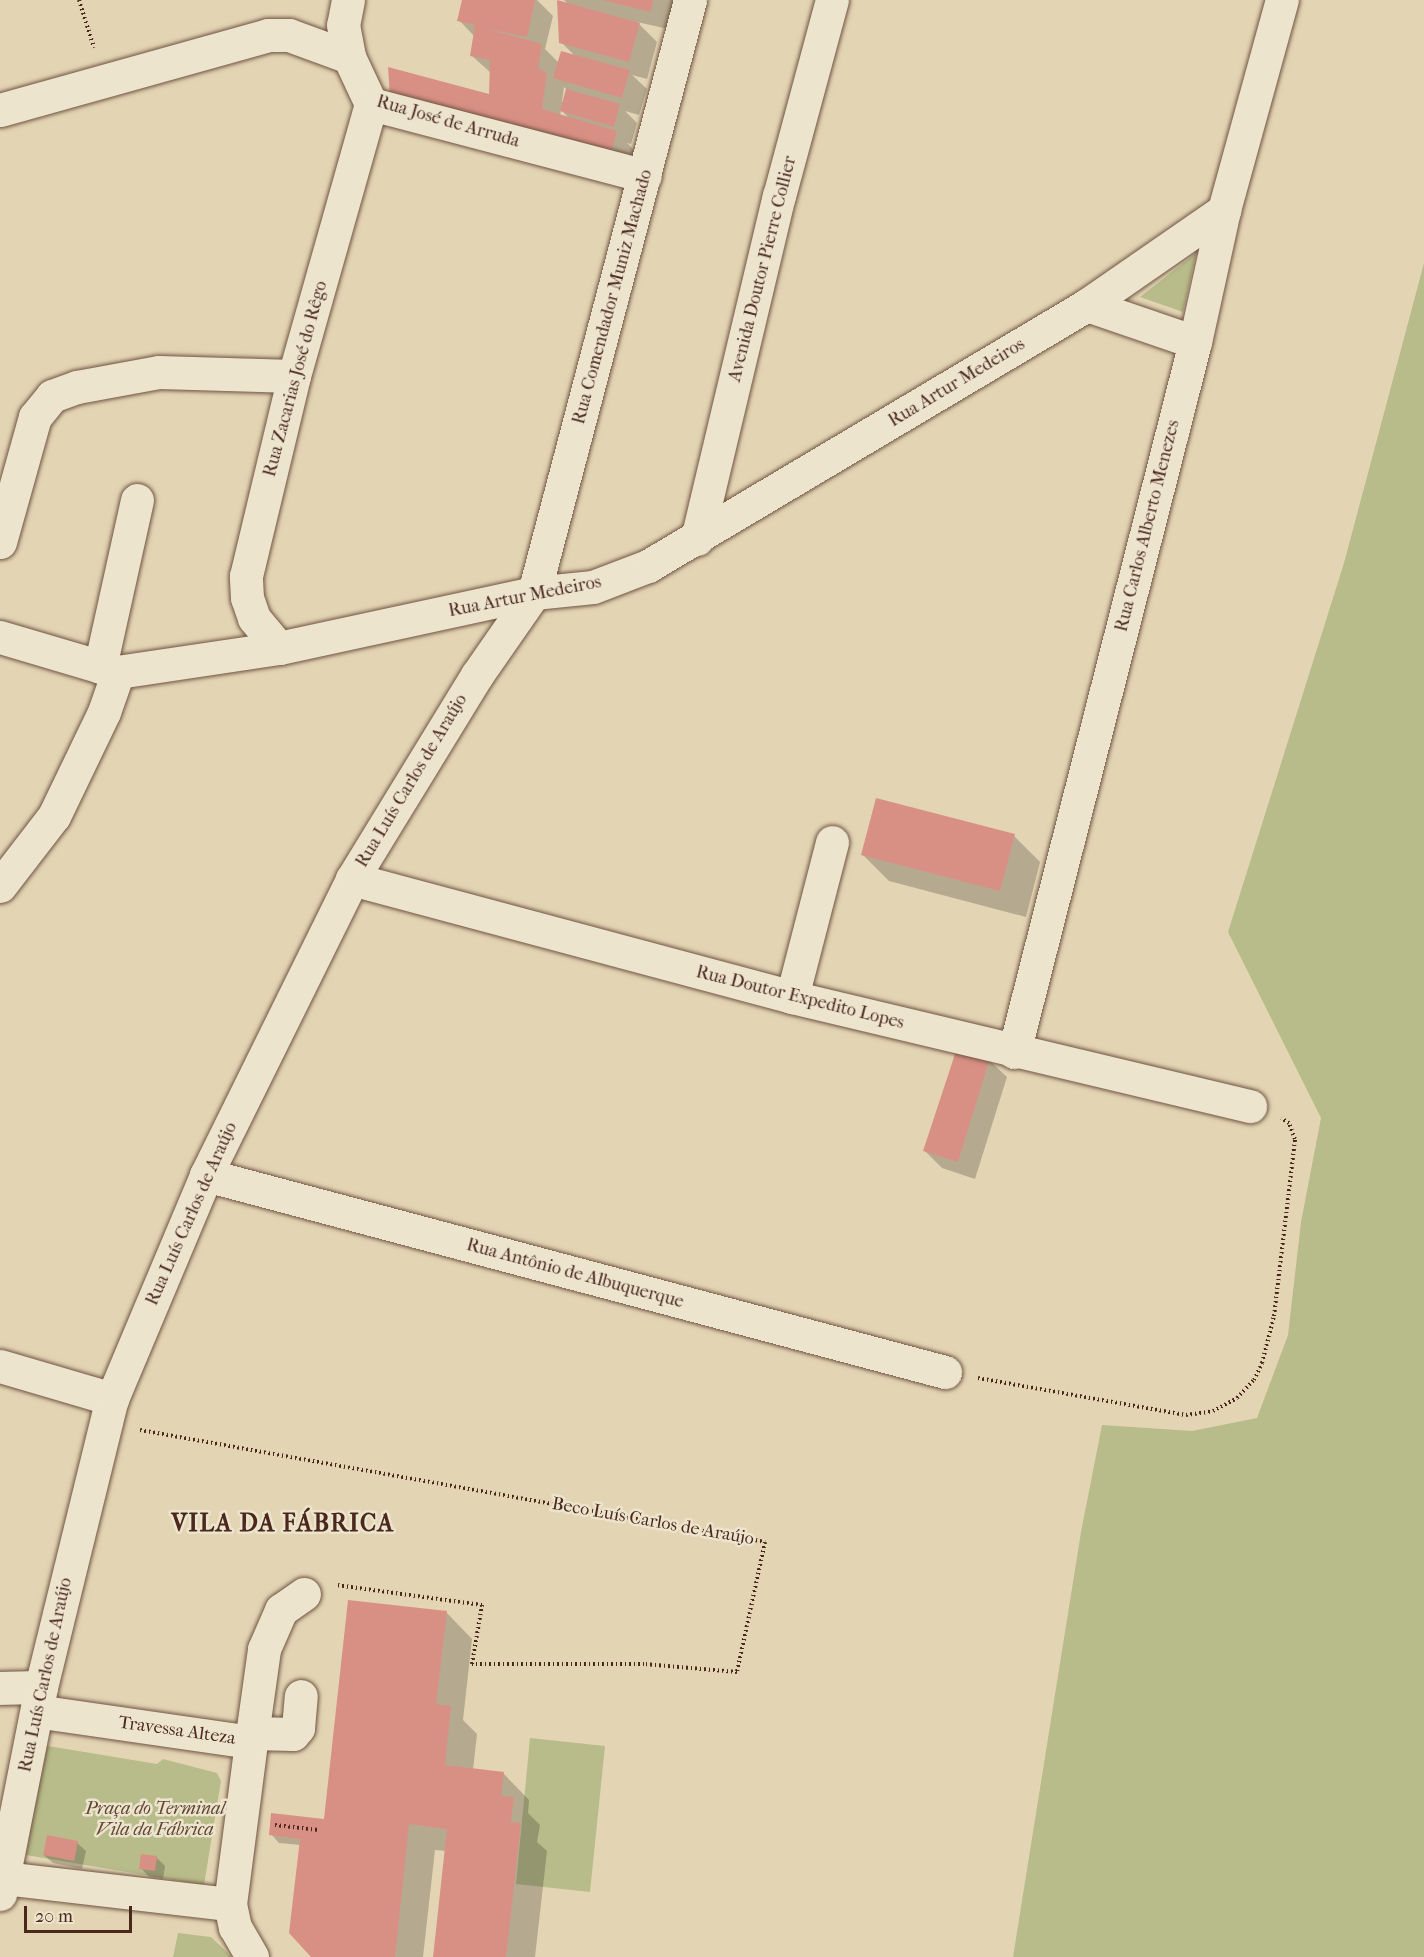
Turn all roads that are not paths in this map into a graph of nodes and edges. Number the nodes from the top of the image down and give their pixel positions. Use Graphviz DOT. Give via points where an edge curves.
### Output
graph roads {
  1 [pos="348,0"];
  2 [pos="690,0"];
  3 [pos="832,0"];
  4 [pos="1282,0"];
  5 [pos="349,57"];
  6 [pos="371,104"];
  7 [pos="0,110"];
  8 [pos="645,176"];
  9 [pos="1224,210"];
  10 [pos="1087,305"];
  11 [pos="1195,342"];
  12 [pos="294,376"];
  13 [pos="137,500"];
  14 [pos="697,538"];
  15 [pos="0,542"];
  16 [pos="534,593"];
  17 [pos="0,637"];
  18 [pos="279,648"];
  19 [pos="109,670"];
  20 [pos="832,842"];
  21 [pos="352,879"];
  22 [pos="0,886"];
  23 [pos="792,997"];
  24 [pos="1014,1052"];
  25 [pos="1250,1106"];
  26 [pos="206,1175"];
  27 [pos="0,1366"];
  28 [pos="945,1372"];
  29 [pos="108,1411"];
  30 [pos="304,1594"];
  31 [pos="0,1688"];
  32 [pos="301,1696"];
  33 [pos="39,1699"];
  34 [pos="252,1737"];
  35 [pos="2,1886"];
  36 [pos="230,1904"];
  37 [pos="252,1957"];
  1 -- 5 [label="street" via="344,25"];
  2 -- 8 [label="street, Rua Comendador Muniz Machado"];
  3 -- 14 [label="street, Avenida Doutor Pierre Collier" via="779,196"];
  4 -- 9 [label="street, Rua Carlos Alberto Menezes"];
  5 -- 6 [label="street, Rua José de Arruda"];
  5 -- 7 [label="street" via="289,35 268,34"];
  6 -- 8 [label="street, Rua José de Arruda"];
  6 -- 12 [label="street, Rua Zacarias José do Rêgo"];
  8 -- 16 [label="street, Rua Comendador Muniz Machado"];
  9 -- 10 [label="street, Rua Artur Medeiros"];
  9 -- 11 [label="street, Rua Carlos Alberto Menezes"];
  10 -- 11 [label="street"];
  10 -- 14 [label="street, Rua Artur Medeiros"];
  11 -- 24 [label="street, Rua Carlos Alberto Menezes"];
  12 -- 15 [label="street" via="159,372 77,387 52,396 34,417"];
  12 -- 18 [label="street, Rua Zacarias José do Rêgo" via="246,576 247,598 254,618"];
  13 -- 19 [label="street"];
  14 -- 16 [label="street, Rua Artur Medeiros" via="648,566 593,587"];
  16 -- 18 [label="street, Rua Artur Medeiros"];
  16 -- 21 [label="street, Rua Luís Carlos de Araújo" via="477,675"];
  17 -- 19 [label="street"];
  18 -- 19 [label="street, Rua Artur Medeiros"];
  19 -- 22 [label="street" via="104,712 54,816"];
  20 -- 23 [label="street"];
  21 -- 23 [label="street, Rua Doutor Expedito Lopes"];
  21 -- 26 [label="street, Rua Luís Carlos de Araújo"];
  23 -- 24 [label="street, Rua Doutor Expedito Lopes"];
  24 -- 25 [label="street, Rua Doutor Expedito Lopes"];
  26 -- 28 [label="street, Rua Antônio de Albuquerque"];
  26 -- 29 [label="street, Rua Luís Carlos de Araújo"];
  27 -- 29 [label="street"];
  29 -- 33 [label="street, Rua Luís Carlos de Araújo"];
  30 -- 34 [label="street" via="281,1610 264,1649"];
  31 -- 33 [label="street, Travessa Alteza"];
  32 -- 34 [label="street" via="295,1732"];
  33 -- 34 [label="street, Travessa Alteza"];
  33 -- 35 [label="street, Rua Luís Carlos de Araújo"];
  34 -- 36 [label="street, Travessa Alteza"];
  35 -- 36 [label="street"];
  36 -- 37 [label="street" via="235,1927"];
}
